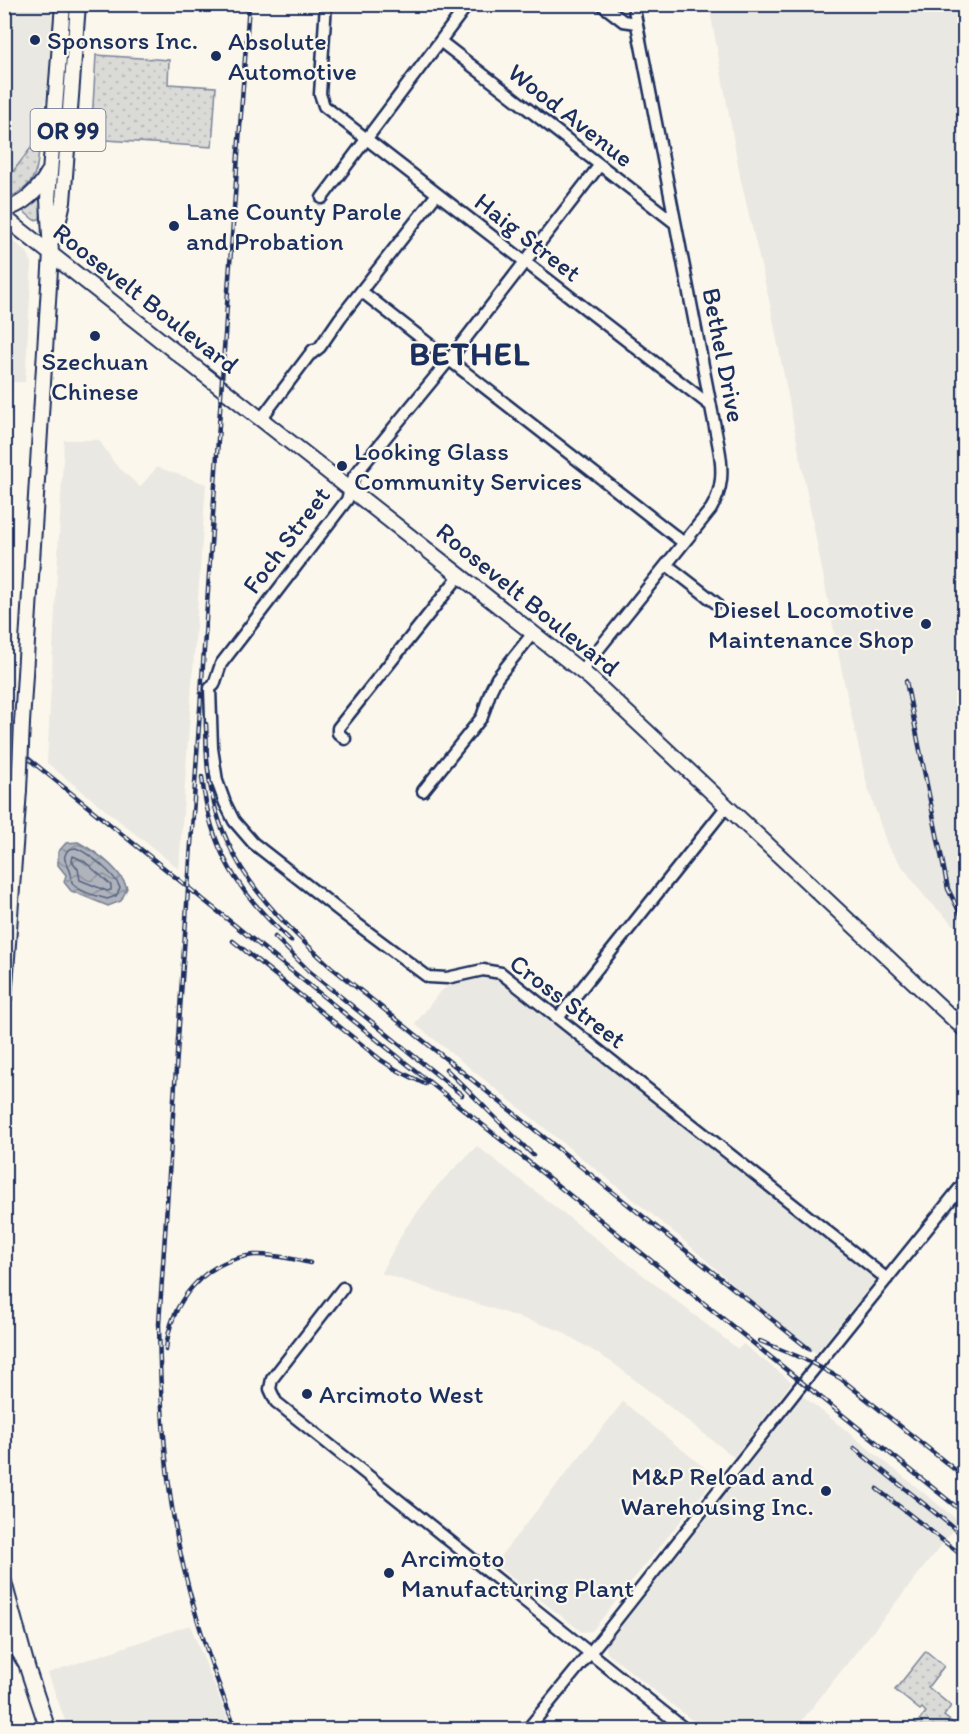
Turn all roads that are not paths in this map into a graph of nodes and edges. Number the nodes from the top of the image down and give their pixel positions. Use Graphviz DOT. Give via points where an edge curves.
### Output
graph roads {
  1 [pos="63,4"];
  2 [pos="78,4"];
  3 [pos="326,4"];
  4 [pos="468,4"];
  5 [pos="601,4"];
  6 [pos="633,4"];
  7 [pos="636,23"];
  8 [pos="440,41"];
  9 [pos="366,139"];
  10 [pos="51,165"];
  11 [pos="599,166"];
  12 [pos="437,195"];
  13 [pos="322,198"];
  14 [pos="4,210"];
  15 [pos="4,217"];
  16 [pos="675,224"];
  17 [pos="51,253"];
  18 [pos="524,262"];
  19 [pos="361,291"];
  20 [pos="448,360"];
  21 [pos="711,406"];
  22 [pos="261,419"];
  23 [pos="350,488"];
  24 [pos="684,543"];
  25 [pos="667,565"];
  26 [pos="460,575"];
  27 [pos="716,603"];
  28 [pos="533,633"];
  29 [pos="581,671"];
  30 [pos="210,688"];
  31 [pos="345,739"];
  32 [pos="423,791"];
  33 [pos="727,807"];
  34 [pos="4,999"];
  35 [pos="558,1018"];
  36 [pos="964,1029"];
  37 [pos="964,1183"];
  38 [pos="887,1280"];
  39 [pos="343,1288"];
  40 [pos="4,1582"];
  41 [pos="4,1615"];
  42 [pos="590,1652"];
  43 [pos="27,1670"];
  44 [pos="48,1730"];
  45 [pos="527,1730"];
  46 [pos="686,1730"];
  1 -- 10 [label="main road, OR 99"];
  2 -- 17 [label="main road, OR 99" via="63,202"];
  3 -- 9 [label="street, Haig Street" via="321,101"];
  4 -- 8 [label="street"];
  5 -- 7 [label="street" via="622,21"];
  6 -- 7 [label="street, Bethel Drive"];
  7 -- 16 [label="street, Bethel Drive"];
  8 -- 9 [label="street"];
  8 -- 11 [label="street, Wood Avenue"];
  9 -- 12 [label="street, Haig Street"];
  9 -- 13 [label="street"];
  10 -- 14 [label="main road" via="35,192 14,208"];
  10 -- 17 [label="main road, OR 99"];
  11 -- 16 [label="street, Wood Avenue"];
  11 -- 18 [label="street, Foch Street"];
  12 -- 18 [label="street, Haig Street"];
  12 -- 19 [label="street"];
  15 -- 17 [label="main road, Roosevelt Boulevard"];
  16 -- 21 [label="street, Bethel Drive"];
  17 -- 22 [label="main road, Roosevelt Boulevard"];
  17 -- 34 [label="main road, OR 99, bridge"];
  18 -- 20 [label="street, Foch Street"];
  18 -- 21 [label="street, Haig Street"];
  19 -- 20 [label="street"];
  19 -- 22 [label="street" via="317,342"];
  20 -- 23 [label="street, Foch Street" via="354,476"];
  20 -- 24 [label="street"];
  21 -- 24 [label="street, Bethel Drive" via="722,462 721,484 711,509"];
  22 -- 23 [label="main road, Roosevelt Boulevard"];
  23 -- 26 [label="main road, Roosevelt Boulevard"];
  23 -- 30 [label="street, Foch Street" via="347,500 221,664"];
  24 -- 25 [label="street, Bethel Drive"];
  25 -- 27 [label="street"];
  25 -- 29 [label="street, Bethel Drive"];
  26 -- 28 [label="main road, Roosevelt Boulevard"];
  26 -- 31 [label="street" via="338,728"];
  28 -- 29 [label="main road, Roosevelt Boulevard"];
  28 -- 32 [label="street" via="494,683 482,717"];
  29 -- 33 [label="main road, Roosevelt Boulevard"];
  30 -- 35 [label="street, Cross Street" via="217,781 234,821 253,843 428,977 447,978 483,970 501,973"];
  33 -- 35 [label="street"];
  33 -- 36 [label="main road, Roosevelt Boulevard"];
  35 -- 38 [label="street, Cross Street"];
  37 -- 38 [label="street"];
  38 -- 42 [label="street"];
  39 -- 42 [label="street" via="272,1379 270,1389 276,1402"];
  40 -- 43 [label="main road"];
  41 -- 43 [label="street" via="13,1646"];
  42 -- 45 [label="street"];
  42 -- 46 [label="street"];
  43 -- 44 [label="main road"];
}
